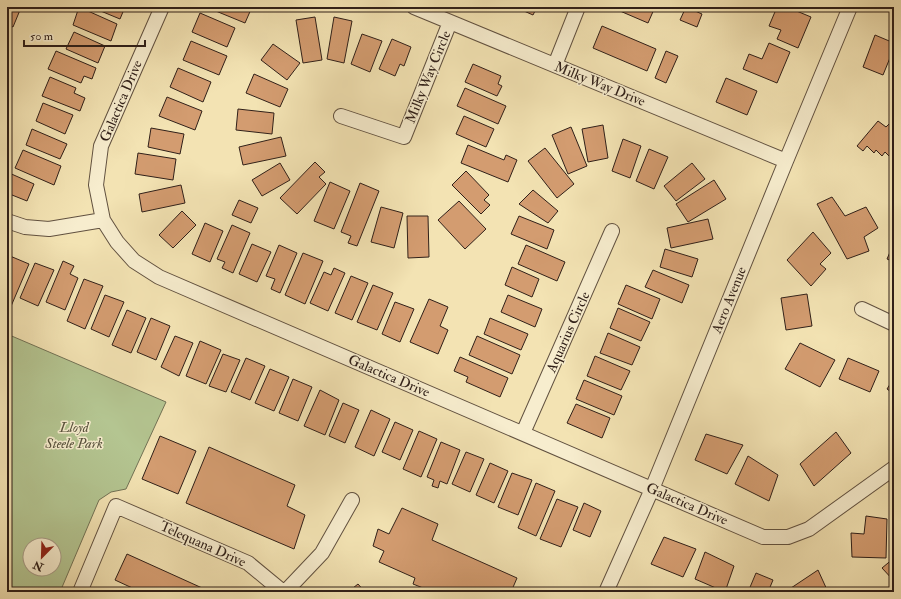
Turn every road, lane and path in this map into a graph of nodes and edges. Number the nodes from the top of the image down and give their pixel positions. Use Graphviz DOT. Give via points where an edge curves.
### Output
graph roads {
  1 [pos="162,7"];
  2 [pos="414,7"];
  3 [pos="578,7"];
  4 [pos="850,7"];
  5 [pos="450,22"];
  6 [pos="554,65"];
  7 [pos="341,116"];
  8 [pos="786,161"];
  9 [pos="103,220"];
  10 [pos="7,221"];
  11 [pos="612,231"];
  12 [pos="862,309"];
  13 [pos="894,324"];
  14 [pos="524,433"];
  15 [pos="894,468"];
  16 [pos="652,489"];
  17 [pos="352,500"];
  18 [pos="80,592"];
  19 [pos="284,592"];
  20 [pos="606,592"];
  1 -- 9 [label="street, Galactica Drive" via="101,146 96,185"];
  2 -- 5 [label="street, Milky Way Drive"];
  3 -- 6 [label="street"];
  4 -- 8 [label="street, Aero Avenue"];
  5 -- 6 [label="street, Milky Way Drive"];
  5 -- 7 [label="street, Milky Way Circle" via="404,137"];
  6 -- 8 [label="street, Milky Way Drive"];
  8 -- 16 [label="street, Aero Avenue"];
  9 -- 10 [label="street" via="49,229 25,227"];
  9 -- 14 [label="street, Galactica Drive" via="117,242 134,261 159,277"];
  11 -- 14 [label="street, Aquarius Circle"];
  12 -- 13 [label="street"];
  14 -- 16 [label="street, Galactica Drive"];
  15 -- 16 [label="street, Galactica Drive" via="809,529 788,537 763,537"];
  16 -- 20 [label="street, Aero Avenue"];
  17 -- 19 [label="street" via="322,553"];
  18 -- 19 [label="street, Telequana Drive" via="116,506 248,563"];
}
